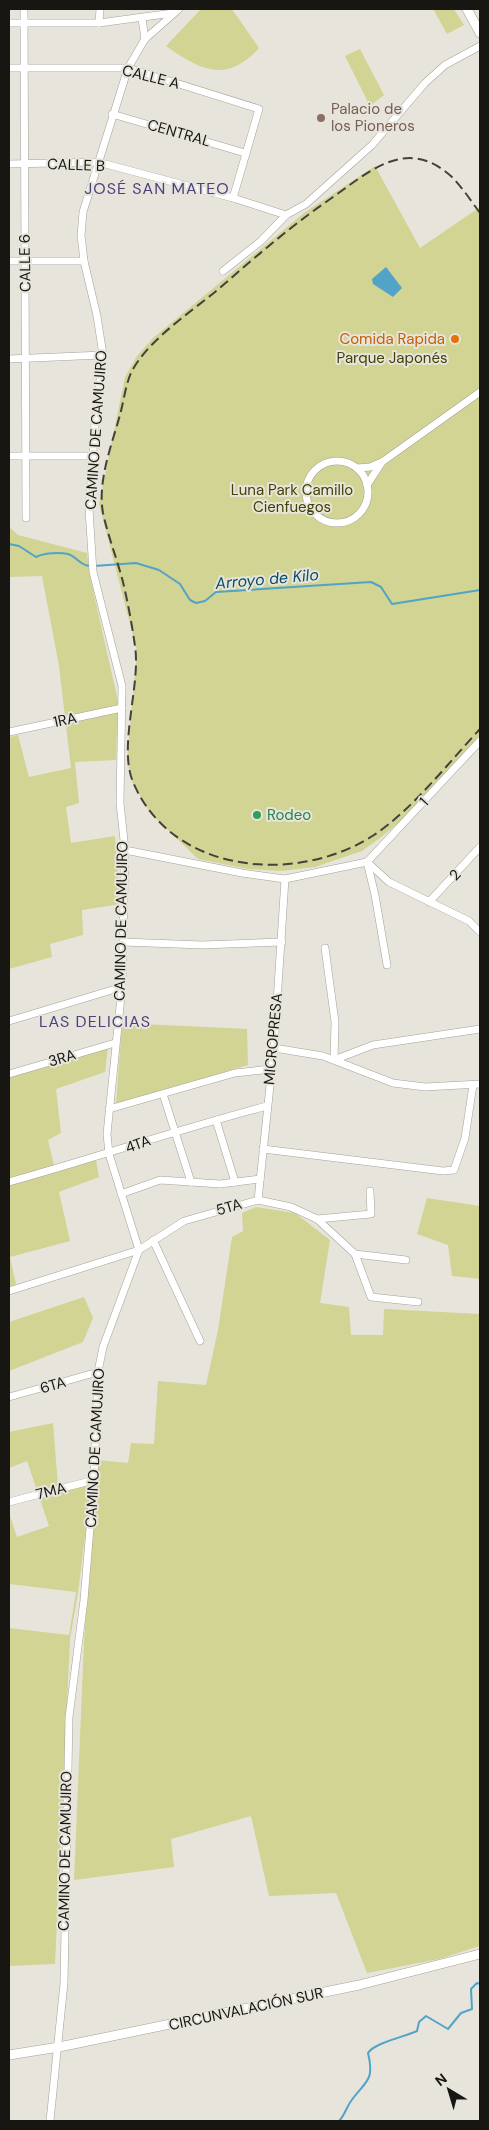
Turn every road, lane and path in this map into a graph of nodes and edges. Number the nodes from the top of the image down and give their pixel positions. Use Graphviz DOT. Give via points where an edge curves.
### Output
graph roads {
  1 [pos="24,9"];
  2 [pos="100,9"];
  3 [pos="467,9"];
  4 [pos="176,11"];
  5 [pos="142,19"];
  6 [pos="9,23"];
  7 [pos="100,23"];
  8 [pos="24,25"];
  9 [pos="480,33"];
  10 [pos="145,40"];
  11 [pos="480,46"];
  12 [pos="9,68"];
  13 [pos="24,68"];
  14 [pos="128,68"];
  15 [pos="112,114"];
  16 [pos="245,153"];
  17 [pos="98,162"];
  18 [pos="9,164"];
  19 [pos="23,164"];
  20 [pos="233,198"];
  21 [pos="286,215"];
  22 [pos="9,261"];
  23 [pos="84,261"];
  24 [pos="25,262"];
  25 [pos="224,271"];
  26 [pos="103,356"];
  27 [pos="9,359"];
  28 [pos="26,359"];
  29 [pos="480,392"];
  30 [pos="28,455"];
  31 [pos="9,456"];
  32 [pos="92,456"];
  33 [pos="382,462"];
  34 [pos="357,468"];
  35 [pos="367,485"];
  36 [pos="26,518"];
  37 [pos="122,708"];
  38 [pos="9,732"];
  39 [pos="480,741"];
  40 [pos="480,847"];
  41 [pos="125,850"];
  42 [pos="367,862"];
  43 [pos="285,879"];
  44 [pos="429,902"];
  45 [pos="480,930"];
  46 [pos="123,942"];
  47 [pos="282,942"];
  48 [pos="325,948"];
  49 [pos="387,965"];
  50 [pos="122,987"];
  51 [pos="9,1021"];
  52 [pos="480,1029"];
  53 [pos="115,1042"];
  54 [pos="274,1048"];
  55 [pos="334,1060"];
  56 [pos="271,1069"];
  57 [pos="9,1074"];
  58 [pos="476,1085"];
  59 [pos="163,1094"];
  60 [pos="267,1106"];
  61 [pos="109,1109"];
  62 [pos="216,1120"];
  63 [pos="175,1132"];
  64 [pos="262,1148"];
  65 [pos="109,1154"];
  66 [pos="260,1178"];
  67 [pos="9,1182"];
  68 [pos="190,1182"];
  69 [pos="235,1182"];
  70 [pos="370,1191"];
  71 [pos="121,1194"];
  72 [pos="258,1200"];
  73 [pos="317,1219"];
  74 [pos="153,1240"];
  75 [pos="139,1250"];
  76 [pos="355,1254"];
  77 [pos="406,1260"];
  78 [pos="9,1290"];
  79 [pos="418,1302"];
  80 [pos="200,1341"];
  81 [pos="98,1372"];
  82 [pos="9,1397"];
  83 [pos="94,1480"];
  84 [pos="9,1502"];
  85 [pos="480,1954"];
  86 [pos="59,2047"];
  87 [pos="9,2054"];
  88 [pos="50,2121"];
  1 -- 8 [label="street, CALLE 6"];
  2 -- 7 [label="street"];
  3 -- 9 [label="main road"];
  4 -- 5 [label="street"];
  4 -- 10 [label="street, CAMINO DE CAMUJIRO"];
  5 -- 7 [label="street"];
  5 -- 10 [label="street"];
  6 -- 8 [label="street"];
  7 -- 8 [label="street"];
  8 -- 13 [label="street, CALLE 6"];
  10 -- 14 [label="street, CAMINO DE CAMUJIRO"];
  11 -- 21 [label="street" via="445,65 425,83 372,145 306,204"];
  12 -- 13 [label="street, CALLE A"];
  13 -- 14 [label="street, CALLE A"];
  13 -- 19 [label="street, CALLE 6"];
  14 -- 15 [label="street, CAMINO DE CAMUJIRO"];
  14 -- 16 [label="street, CALLE A" via="259,109"];
  15 -- 16 [label="street, CENTRAL"];
  15 -- 17 [label="street, CAMINO DE CAMUJIRO"];
  16 -- 20 [label="street"];
  17 -- 19 [label="street, CALLE B"];
  17 -- 20 [label="street, CALLE B"];
  17 -- 23 [label="street, CAMINO DE CAMUJIRO" via="83,212"];
  18 -- 19 [label="street, CALLE B"];
  19 -- 24 [label="street, CALLE 6"];
  20 -- 21 [label="street, CALLE B"];
  21 -- 25 [label="street" via="278,226"];
  22 -- 24 [label="street"];
  23 -- 24 [label="street"];
  23 -- 26 [label="street, CAMINO DE CAMUJIRO"];
  24 -- 28 [label="street, CALLE 6"];
  26 -- 28 [label="street"];
  26 -- 32 [label="street, CAMINO DE CAMUJIRO"];
  27 -- 28 [label="street"];
  28 -- 30 [label="street, CALLE 6"];
  29 -- 33 [label="street"];
  30 -- 31 [label="street"];
  30 -- 32 [label="street"];
  30 -- 36 [label="street, CALLE 6"];
  32 -- 37 [label="street, CAMINO DE CAMUJIRO" via="89,510 93,572 122,686"];
  33 -- 34 [label="street"];
  33 -- 35 [label="street"];
  34 -- 35 [label="street"];
  34 -- 35 [label="street" via="337,461 318,468 307,486 309,506 324,520 344,522 361,512 366,504"];
  37 -- 38 [label="street, 1RA"];
  37 -- 41 [label="street, CAMINO DE CAMUJIRO" via="120,803"];
  39 -- 42 [label="street, 1"];
  40 -- 44 [label="street, 2"];
  41 -- 43 [label="street"];
  41 -- 46 [label="street, CAMINO DE CAMUJIRO"];
  42 -- 43 [label="street"];
  42 -- 44 [label="street" via="389,882"];
  42 -- 49 [label="street" via="376,895"];
  43 -- 47 [label="street, MICROPRESA"];
  44 -- 45 [label="street" via="469,921"];
  46 -- 47 [label="street" via="202,945"];
  46 -- 50 [label="street, CAMINO DE CAMUJIRO"];
  47 -- 54 [label="street, MICROPRESA"];
  48 -- 55 [label="street" via="335,1022"];
  50 -- 51 [label="street"];
  50 -- 53 [label="street, CAMINO DE CAMUJIRO"];
  52 -- 55 [label="street" via="373,1045"];
  53 -- 57 [label="street, 3RA"];
  53 -- 61 [label="street, CAMINO DE CAMUJIRO"];
  54 -- 55 [label="street"];
  54 -- 56 [label="street, MICROPRESA"];
  55 -- 58 [label="street" via="393,1083 425,1087"];
  56 -- 59 [label="street" via="235,1073"];
  56 -- 60 [label="street, MICROPRESA"];
  58 -- 64 [label="street" via="465,1138 454,1170"];
  59 -- 61 [label="street"];
  59 -- 63 [label="street"];
  60 -- 62 [label="street, 4TA"];
  60 -- 64 [label="street, MICROPRESA"];
  61 -- 65 [label="street, CAMINO DE CAMUJIRO"];
  62 -- 63 [label="street, 4TA"];
  62 -- 69 [label="street"];
  63 -- 65 [label="street, 4TA"];
  63 -- 68 [label="street"];
  64 -- 66 [label="street, MICROPRESA"];
  65 -- 67 [label="street, 4TA"];
  65 -- 71 [label="street, CAMINO DE CAMUJIRO"];
  66 -- 69 [label="street"];
  66 -- 72 [label="street, MICROPRESA"];
  68 -- 69 [label="street"];
  68 -- 71 [label="street" via="160,1180"];
  70 -- 73 [label="street" via="371,1214"];
  71 -- 75 [label="street, CAMINO DE CAMUJIRO"];
  72 -- 73 [label="street, 5TA" via="291,1206"];
  72 -- 74 [label="street, 5TA" via="184,1221"];
  73 -- 76 [label="street, 5TA"];
  74 -- 75 [label="street, 5TA"];
  74 -- 80 [label="street"];
  75 -- 78 [label="street, 5TA"];
  75 -- 81 [label="street, CAMINO DE CAMUJIRO" via="103,1347"];
  76 -- 77 [label="street"];
  76 -- 79 [label="street, 5TA" via="371,1297"];
  81 -- 82 [label="street, 6TA"];
  81 -- 83 [label="street, CAMINO DE CAMUJIRO"];
  83 -- 84 [label="street, 7MA"];
  83 -- 86 [label="street, CAMINO DE CAMUJIRO" via="84,1600 69,1717 64,1983"];
  85 -- 86 [label="main road, CIRCUNVALACIÓN SUR" via="359,1985"];
  86 -- 87 [label="main road, CIRCUNVALACIÓN SUR"];
  86 -- 88 [label="street, CAMINO DE CAMUJIRO"];
}
